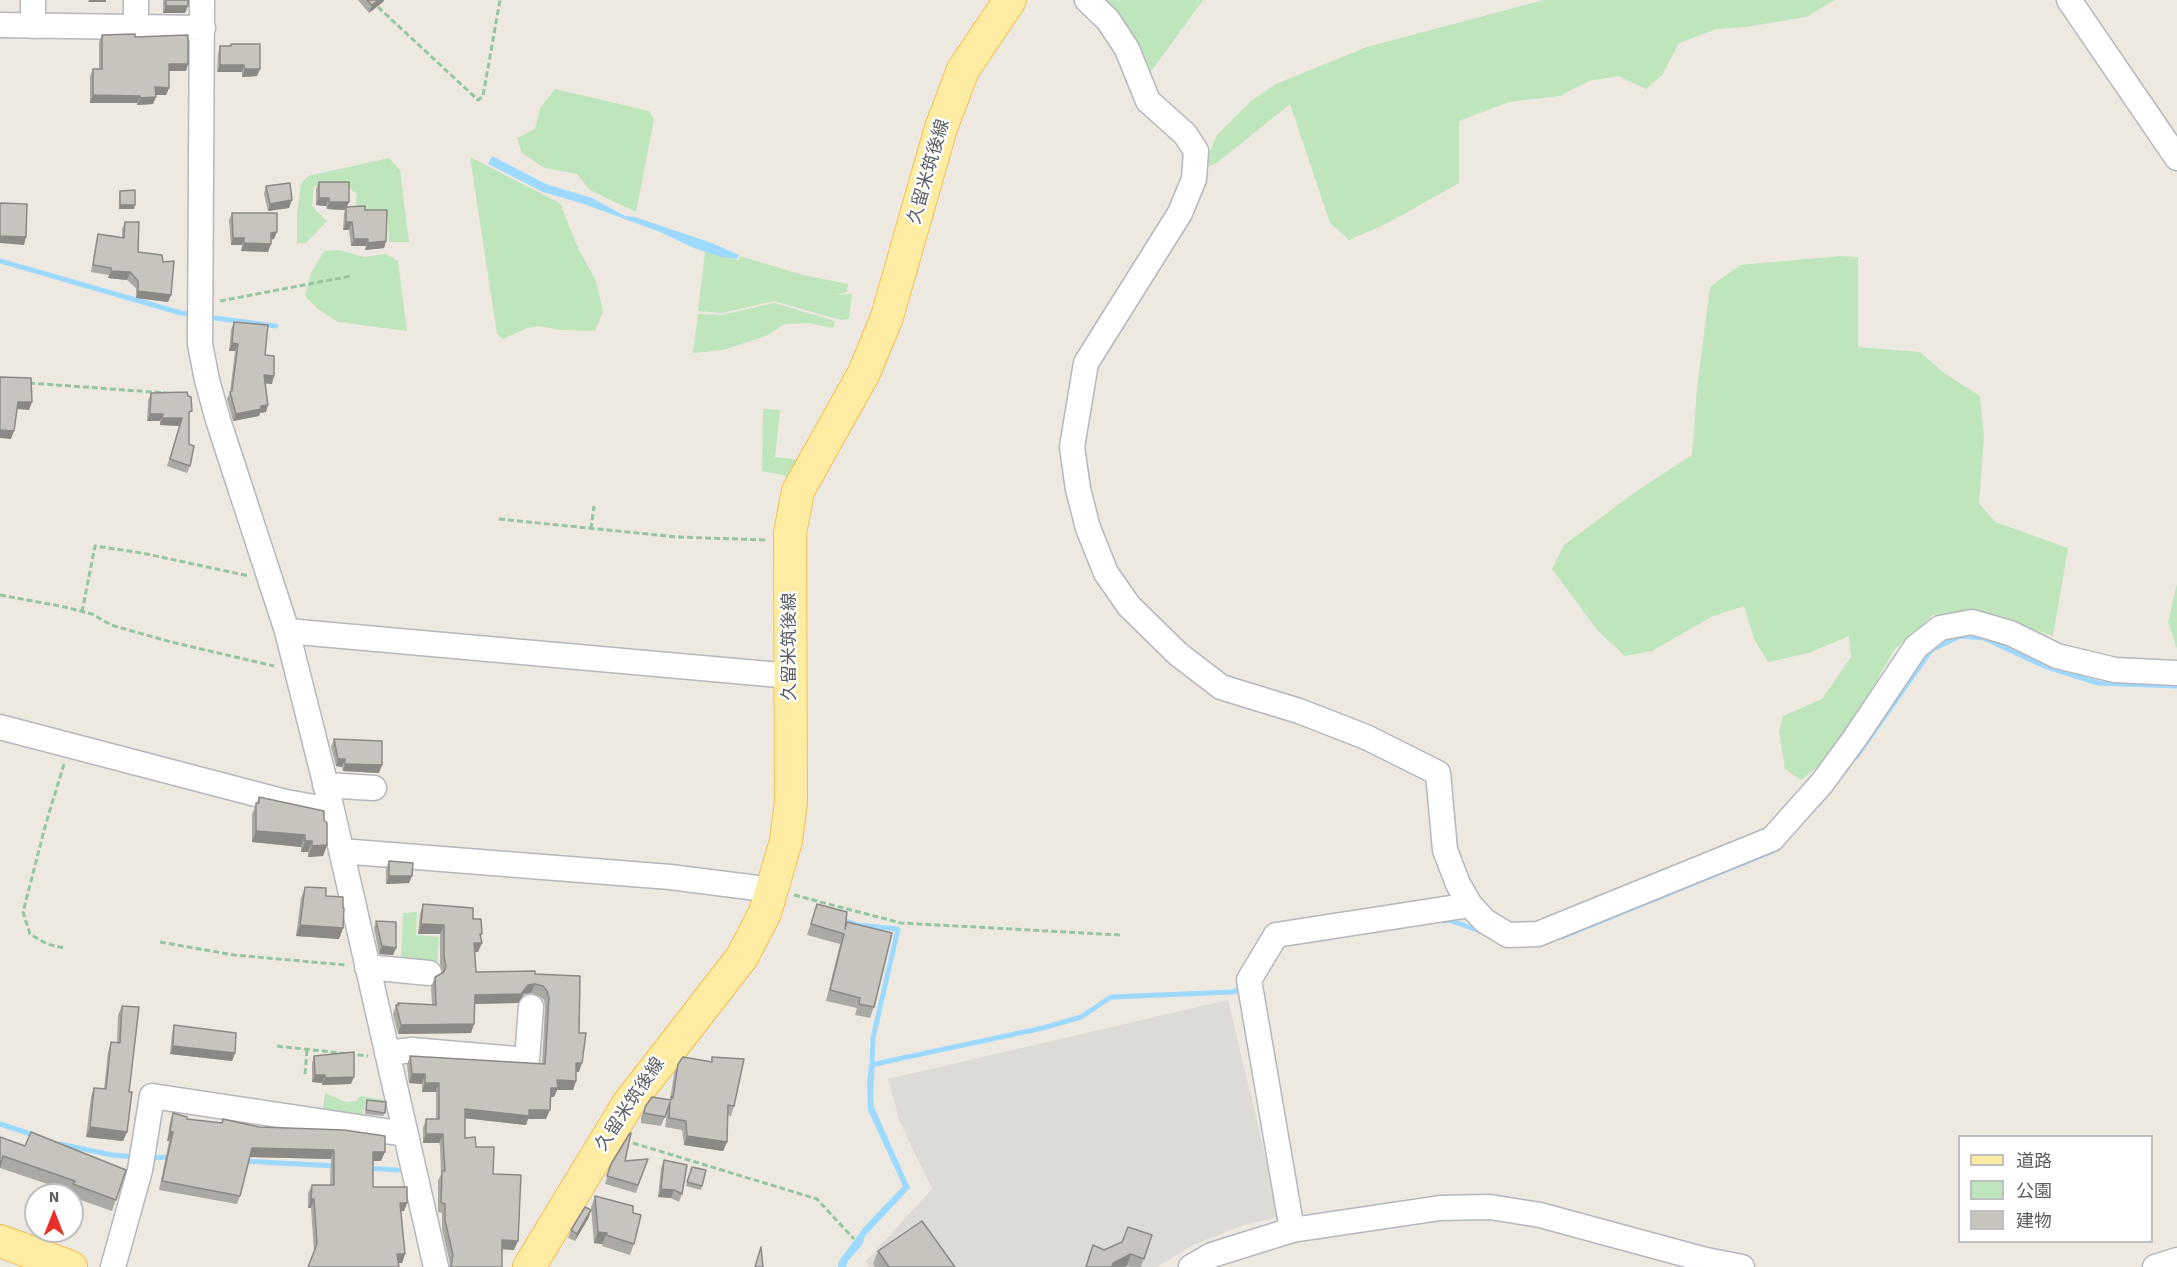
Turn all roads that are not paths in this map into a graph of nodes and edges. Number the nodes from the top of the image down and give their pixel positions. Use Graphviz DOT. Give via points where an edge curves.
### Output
graph roads {
  1 [pos="33,0"];
  2 [pos="136,0"];
  3 [pos="202,0"];
  4 [pos="1010,0"];
  5 [pos="1087,0"];
  6 [pos="2069,0"];
  7 [pos="0,25"];
  8 [pos="33,26"];
  9 [pos="136,27"];
  10 [pos="203,28"];
  11 [pos="2177,158"];
  12 [pos="287,631"];
  13 [pos="2177,673"];
  14 [pos="791,676"];
  15 [pos="0,727"];
  16 [pos="325,785"];
  17 [pos="374,788"];
  18 [pos="332,810"];
  19 [pos="341,851"];
  20 [pos="773,890"];
  21 [pos="1470,905"];
  22 [pos="357,966"];
  23 [pos="429,973"];
  24 [pos="531,1007"];
  25 [pos="388,1056"];
  26 [pos="405,1134"];
  27 [pos="1292,1230"];
  28 [pos="2,1245"];
  29 [pos="2177,1260"];
  30 [pos="71,1267"];
  31 [pos="113,1267"];
  32 [pos="436,1267"];
  33 [pos="529,1267"];
  34 [pos="1191,1267"];
  35 [pos="1742,1267"];
  36 [pos="2155,1267"];
  1 -- 8 [label="street"];
  2 -- 9 [label="street"];
  3 -- 10 [label="street"];
  4 -- 14 [label="main road, 久留米筑後線" via="963,70 940,128 887,317 864,373 798,491 790,540"];
  5 -- 21 [label="street" via="1108,20 1127,49 1148,101 1185,134 1196,151 1194,178 1180,213 1086,363 1072,447 1088,528 1106,573 1129,606 1178,654 1221,687 1366,737 1438,773 1445,850"];
  6 -- 11 [label="street"];
  7 -- 8 [label="street"];
  8 -- 9 [label="street"];
  9 -- 10 [label="street"];
  10 -- 12 [label="street" via="200,344 207,380"];
  12 -- 14 [label="street"];
  12 -- 16 [label="street"];
  13 -- 21 [label="street" via="2115,670 2057,656 2010,633 1972,622 1940,628 1916,647 1822,783 1772,839 1538,934 1508,935 1485,921"];
  14 -- 20 [label="main road, 久留米筑後線" via="791,802"];
  15 -- 18 [label="street" via="286,802"];
  16 -- 17 [label="street"];
  16 -- 18 [label="street"];
  18 -- 19 [label="street"];
  19 -- 20 [label="street" via="670,877"];
  19 -- 22 [label="street"];
  20 -- 33 [label="main road, 久留米筑後線" via="742,957 646,1077"];
  21 -- 27 [label="street" via="1276,935 1250,980"];
  22 -- 23 [label="street"];
  22 -- 25 [label="street"];
  24 -- 25 [label="street" via="527,1060 412,1050"];
  25 -- 26 [label="street"];
  26 -- 31 [label="street" via="152,1096 140,1170"];
  26 -- 32 [label="street"];
  27 -- 34 [label="street" via="1212,1255"];
  27 -- 35 [label="street" via="1440,1208 1490,1207 1540,1215"];
  28 -- 30 [label="main road"];
  29 -- 36 [label="street"];
}
